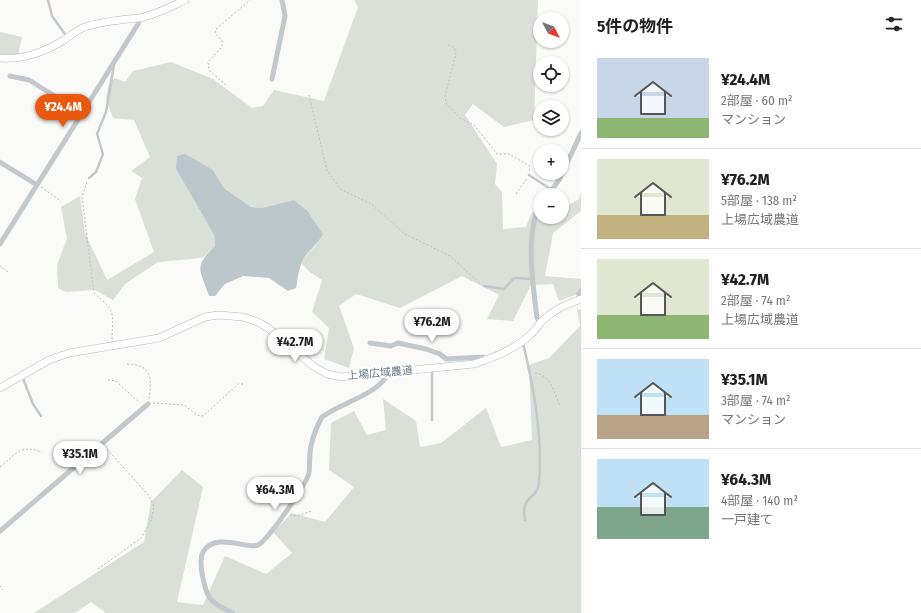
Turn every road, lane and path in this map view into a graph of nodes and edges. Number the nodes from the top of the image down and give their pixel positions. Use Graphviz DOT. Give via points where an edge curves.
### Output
graph roads {
  1 [pos="48,0"];
  2 [pos="185,0"];
  3 [pos="250,0"];
  4 [pos="282,0"];
  5 [pos="140,18"];
  6 [pos="67,37"];
  7 [pos="448,45"];
  8 [pos="0,58"];
  9 [pos="115,60"];
  10 [pos="10,76"];
  11 [pos="272,79"];
  12 [pos="226,85"];
  13 [pos="309,95"];
  14 [pos="82,113"];
  15 [pos="581,133"];
  16 [pos="0,162"];
  17 [pos="529,175"];
  18 [pos="89,178"];
  19 [pos="37,185"];
  20 [pos="550,188"];
  21 [pos="554,188"];
  22 [pos="516,194"];
  23 [pos="61,201"];
  24 [pos="534,224"];
  25 [pos="0,244"];
  26 [pos="0,266"];
  27 [pos="8,272"];
  28 [pos="533,279"];
  29 [pos="484,286"];
  30 [pos="581,291"];
  31 [pos="580,300"];
  32 [pos="540,323"];
  33 [pos="523,340"];
  34 [pos="370,343"];
  35 [pos="112,346"];
  36 [pos="487,360"];
  37 [pos="127,364"];
  38 [pos="432,369"];
  39 [pos="388,372"];
  40 [pos="530,373"];
  41 [pos="22,376"];
  42 [pos="108,380"];
  43 [pos="245,384"];
  44 [pos="0,388"];
  45 [pos="146,406"];
  46 [pos="560,406"];
  47 [pos="41,416"];
  48 [pos="432,420"];
  49 [pos="103,444"];
  50 [pos="42,452"];
  51 [pos="0,467"];
  52 [pos="311,511"];
  53 [pos="284,513"];
  54 [pos="525,520"];
  55 [pos="0,532"];
  56 [pos="98,569"];
  57 [pos="0,586"];
  58 [pos="3,590"];
  59 [pos="233,613"];
  1 -- 6 [label="lane" via="52,16"];
  2 -- 5 [label="street"];
  3 -- 12 [label="path" via="217,28 215,33 222,41 222,46 208,62 209,70"];
  4 -- 11 [label="street" via="285,16"];
  5 -- 6 [label="street" via="106,21 83,28"];
  5 -- 9 [label="street"];
  6 -- 8 [label="street" via="30,56"];
  7 -- 17 [label="path" via="454,47 456,54 445,96 446,103 460,118 474,125 497,154 509,154 530,166"];
  9 -- 14 [label="street"];
  9 -- 18 [label="lane" via="106,112 97,134 103,154 96,172"];
  10 -- 14 [label="street" via="29,80"];
  13 -- 29 [label="path" via="327,170 340,189 371,204 405,234 450,256"];
  14 -- 19 [label="street"];
  15 -- 21 [label="street"];
  16 -- 19 [label="street"];
  17 -- 20 [label="lane"];
  17 -- 22 [label="path"];
  18 -- 35 [label="path" via="82,197 94,293 113,313"];
  19 -- 23 [label="path"];
  19 -- 25 [label="street"];
  24 -- 28 [label="street"];
  26 -- 27 [label="path"];
  28 -- 29 [label="lane" via="514,278 504,289"];
  28 -- 32 [label="street" via="537,318"];
  30 -- 31 [label="street"];
  31 -- 32 [label="street, 上場広域農道" via="564,305"];
  32 -- 33 [label="street, 上場広域農道" via="532,334"];
  33 -- 36 [label="street, 上場広域農道"];
  33 -- 40 [label="lane"];
  34 -- 36 [label="street" via="391,346 398,343 426,349 446,359 483,357"];
  35 -- 39 [label="street, 上場広域農道" via="159,338 218,315 243,317 268,328 313,366 327,374 342,377"];
  35 -- 41 [label="street, 上場広域農道" via="69,353 49,360"];
  36 -- 38 [label="street, 上場広域農道"];
  37 -- 45 [label="path" via="138,365 148,372 151,378"];
  38 -- 39 [label="street, 上場広域農道"];
  38 -- 48 [label="lane"];
  39 -- 53 [label="street" via="377,387 322,417 311,446 306,482"];
  40 -- 46 [label="path" via="542,374 548,378"];
  40 -- 54 [label="lane" via="539,446 539,484 536,492 525,502"];
  41 -- 44 [label="street, 上場広域農道"];
  41 -- 47 [label="lane" via="33,404"];
  42 -- 45 [label="path" via="116,381"];
  43 -- 45 [label="path" via="238,384 203,416 184,406 155,403"];
  45 -- 49 [label="street"];
  49 -- 55 [label="street"];
  49 -- 56 [label="path" via="149,496 154,506 151,521 141,538"];
  50 -- 51 [label="path" via="30,448 17,452"];
  52 -- 53 [label="path" via="298,516"];
  53 -- 59 [label="street" via="258,545 225,542 211,545 202,554 200,563 207,596 220,608"];
  57 -- 58 [label="path"];
}
